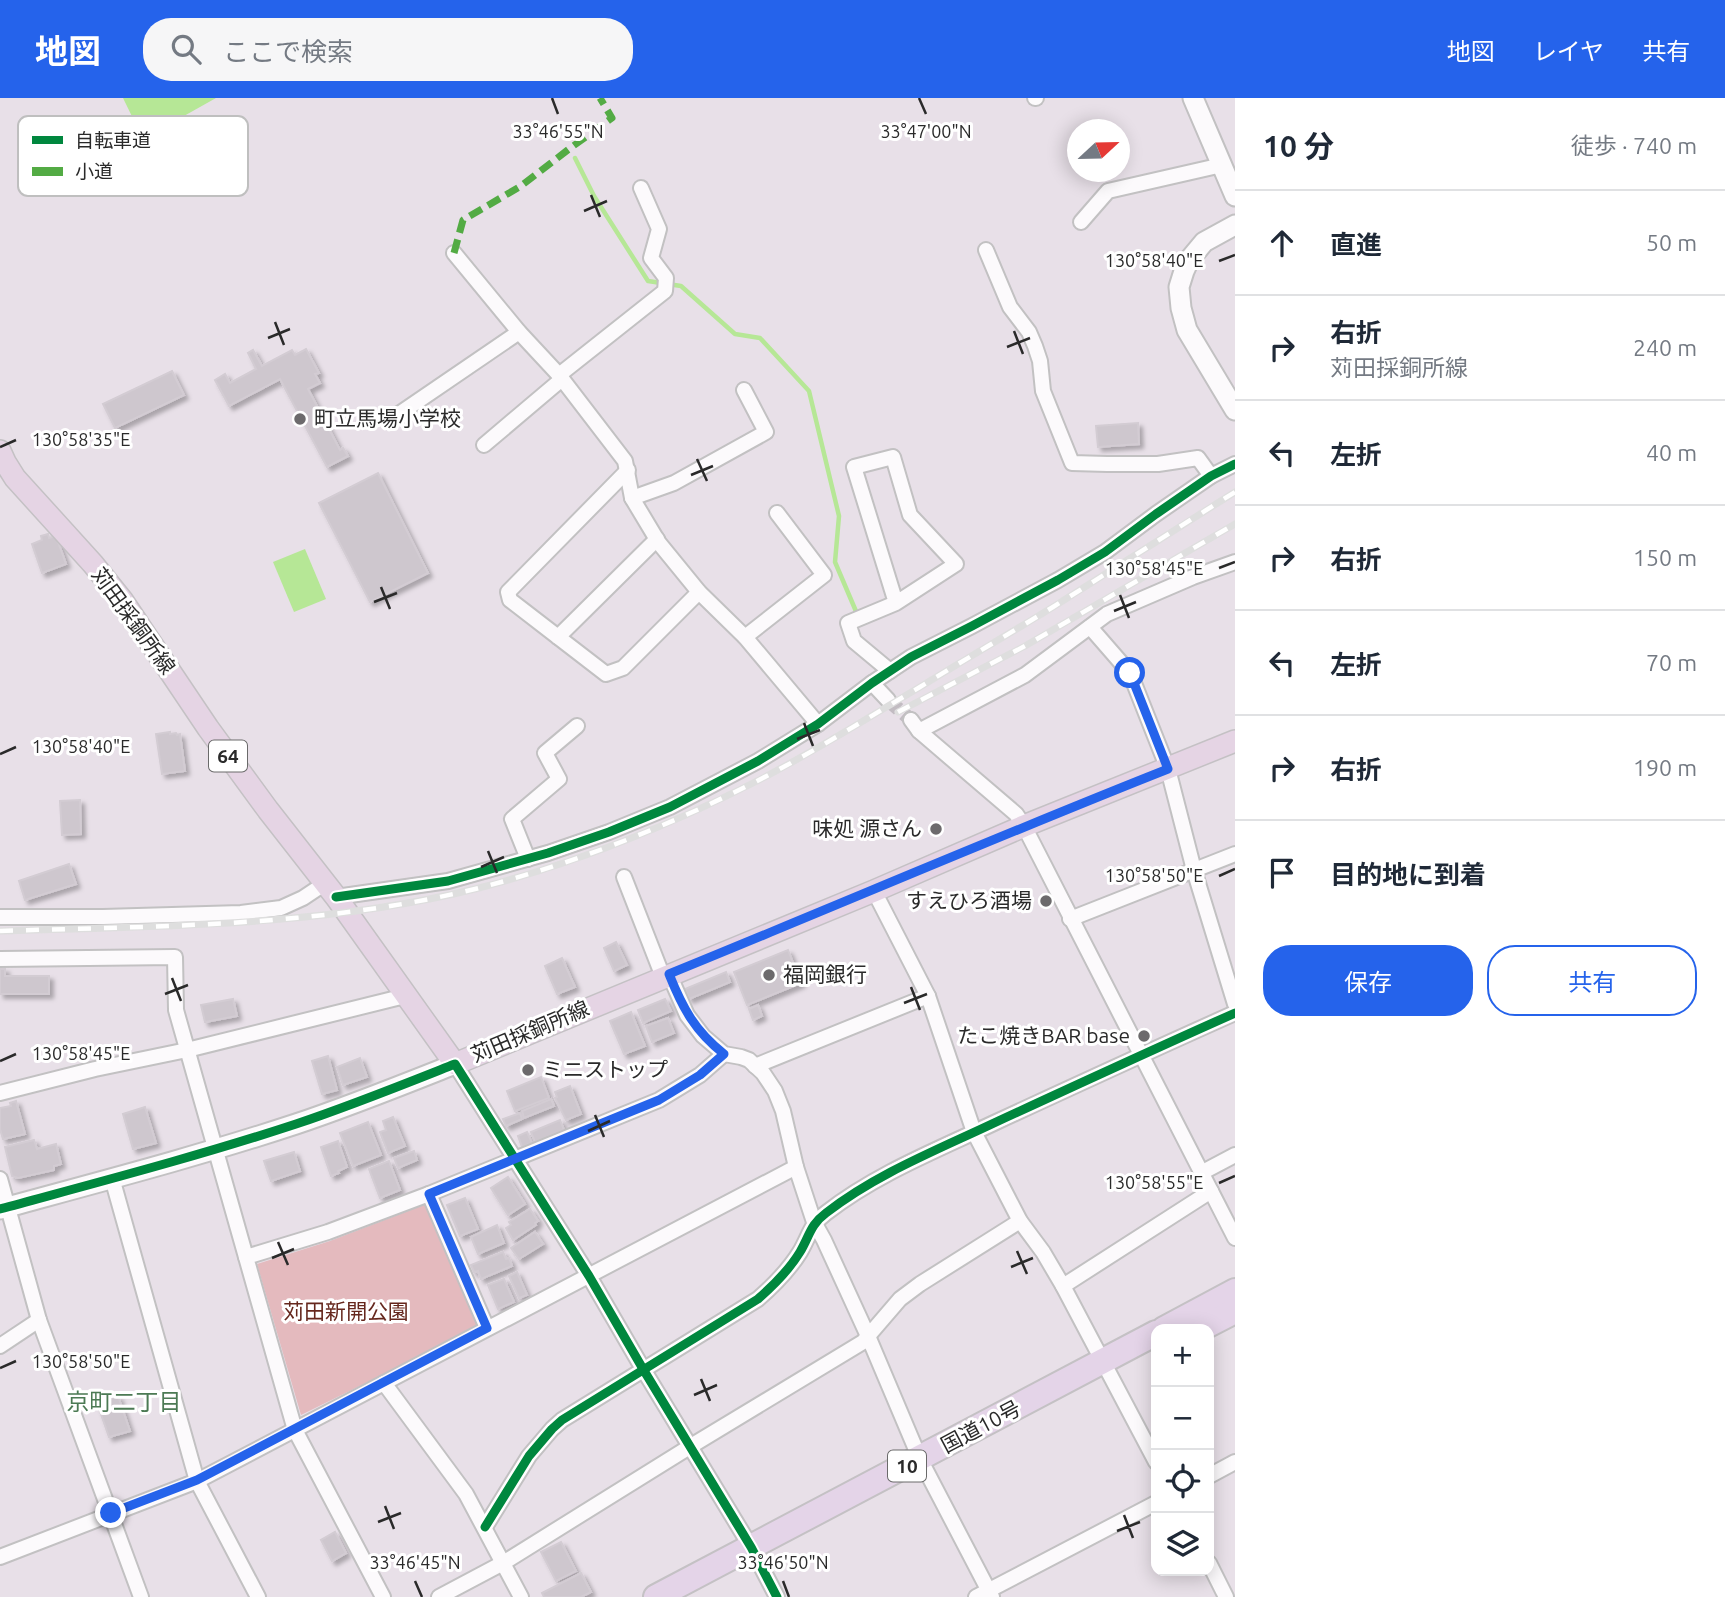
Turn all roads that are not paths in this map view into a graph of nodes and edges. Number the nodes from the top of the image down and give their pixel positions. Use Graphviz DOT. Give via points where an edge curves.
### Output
graph roads {
  1 [pos="1193,98"];
  2 [pos="1222,165"];
  3 [pos="641,188"];
  4 [pos="1235,196"];
  5 [pos="1081,222"];
  6 [pos="1235,225"];
  7 [pos="986,250"];
  8 [pos="454,253"];
  9 [pos="519,332"];
  10 [pos="561,377"];
  11 [pos="744,390"];
  12 [pos="1235,410"];
  13 [pos="399,414"];
  14 [pos="484,445"];
  15 [pos="0,451"];
  16 [pos="1235,464"];
  17 [pos="628,470"];
  18 [pos="1212,476"];
  19 [pos="632,498"];
  20 [pos="777,513"];
  21 [pos="657,539"];
  22 [pos="1235,562"];
  23 [pos="699,592"];
  24 [pos="896,603"];
  25 [pos="1090,627"];
  26 [pos="558,637"];
  27 [pos="745,637"];
  28 [pos="890,671"];
  29 [pos="872,683"];
  30 [pos="888,699"];
  31 [pos="818,724"];
  32 [pos="577,726"];
  33 [pos="1235,741"];
  34 [pos="1168,769"];
  35 [pos="1024,826"];
  36 [pos="1235,854"];
  37 [pos="528,859"];
  38 [pos="1194,870"];
  39 [pos="624,877"];
  40 [pos="330,891"];
  41 [pos="874,891"];
  42 [pos="0,917"];
  43 [pos="1070,919"];
  44 [pos="0,959"];
  45 [pos="666,975"];
  46 [pos="405,996"];
  47 [pos="928,996"];
  48 [pos="1235,1004"];
  49 [pos="1235,1013"];
  50 [pos="187,1050"];
  51 [pos="724,1054"];
  52 [pos="1140,1055"];
  53 [pos="455,1064"];
  54 [pos="755,1066"];
  55 [pos="0,1093"];
  56 [pos="974,1132"];
  57 [pos="216,1149"];
  58 [pos="1235,1155"];
  59 [pos="515,1159"];
  60 [pos="796,1167"];
  61 [pos="1201,1173"];
  62 [pos="113,1178"];
  63 [pos="0,1179"];
  64 [pos="1211,1191"];
  65 [pos="429,1194"];
  66 [pos="4,1208"];
  67 [pos="1020,1221"];
  68 [pos="814,1222"];
  69 [pos="1235,1238"];
  70 [pos="246,1257"];
  71 [pos="589,1276"];
  72 [pos="1063,1286"];
  73 [pos="1235,1291"];
  74 [pos="1235,1311"];
  75 [pos="39,1320"];
  76 [pos="1173,1324"];
  77 [pos="1210,1324"];
  78 [pos="487,1328"];
  79 [pos="869,1336"];
  80 [pos="1151,1337"];
  81 [pos="0,1346"];
  82 [pos="1151,1354"];
  83 [pos="1107,1368"];
  84 [pos="643,1369"];
  85 [pos="384,1383"];
  86 [pos="295,1430"];
  87 [pos="691,1446"];
  88 [pos="1151,1452"];
  89 [pos="1235,1462"];
  90 [pos="923,1465"];
  91 [pos="1214,1473"];
  92 [pos="197,1480"];
  93 [pos="1151,1506"];
  94 [pos="111,1513"];
  95 [pos="485,1527"];
  96 [pos="754,1553"];
  97 [pos="0,1557"];
  98 [pos="503,1563"];
  99 [pos="1214,1573"];
  100 [pos="985,1595"];
  101 [pos="141,1597"];
  102 [pos="258,1597"];
  103 [pos="383,1597"];
  104 [pos="439,1597"];
  105 [pos="521,1597"];
  106 [pos="656,1597"];
  107 [pos="685,1597"];
  108 [pos="777,1597"];
  109 [pos="1226,1597"];
  1 -- 2 [label="street"];
  2 -- 4 [label="street"];
  2 -- 5 [label="street" via="1108,191"];
  3 -- 10 [label="street" via="659,229 651,258 666,278 665,291"];
  6 -- 12 [label="street" via="1204,242 1189,260 1179,287 1187,330"];
  7 -- 18 [label="street" via="1010,307 1035,346 1043,391 1072,463 1158,464 1198,458"];
  8 -- 9 [label="street"];
  9 -- 10 [label="street"];
  9 -- 13 [label="street"];
  10 -- 14 [label="street"];
  10 -- 17 [label="street"];
  11 -- 19 [label="street" via="766,432 674,483"];
  15 -- 40 [label="main road, 苅田採銅所線 / 64" via="15,478 122,600 208,728"];
  16 -- 18 [label="street"];
  17 -- 19 [label="street"];
  17 -- 26 [label="street" via="508,592 510,600"];
  18 -- 28 [label="street" via="1093,559"];
  19 -- 21 [label="street"];
  20 -- 27 [label="street" via="824,575"];
  21 -- 23 [label="street"];
  21 -- 26 [label="street"];
  22 -- 25 [label="street" via="1107,614"];
  23 -- 26 [label="street" via="623,668 606,674"];
  23 -- 27 [label="street"];
  24 -- 24 [label="street" via="854,467 893,457 910,514 956,564"];
  24 -- 28 [label="street" via="848,623 854,641"];
  25 -- 34 [label="street" via="1130,673"];
  25 -- 35 [label="street" via="1025,675 915,725"];
  27 -- 31 [label="street"];
  28 -- 29 [label="street"];
  29 -- 30 [label="street"];
  29 -- 31 [label="street"];
  31 -- 37 [label="street" via="670,807"];
  32 -- 37 [label="street" via="544,752 559,779 512,819"];
  33 -- 34 [label="main road, 苅田採銅所線"];
  34 -- 35 [label="main road, 苅田採銅所線"];
  34 -- 38 [label="street"];
  35 -- 41 [label="main road, 苅田採銅所線"];
  35 -- 43 [label="street"];
  36 -- 38 [label="street"];
  37 -- 40 [label="street" via="448,881"];
  38 -- 43 [label="street"];
  38 -- 48 [label="street"];
  39 -- 45 [label="street"];
  40 -- 42 [label="street" via="281,908 242,913"];
  40 -- 46 [label="main road, 苅田採銅所線 / 64"];
  41 -- 45 [label="main road, 苅田採銅所線"];
  41 -- 47 [label="street"];
  43 -- 52 [label="street"];
  44 -- 50 [label="street" via="175,957 176,1010"];
  45 -- 51 [label="street" via="695,1026"];
  45 -- 53 [label="main road, 苅田採銅所線"];
  46 -- 50 [label="street"];
  46 -- 53 [label="main road, 苅田採銅所線 / 64"];
  47 -- 54 [label="street"];
  47 -- 56 [label="street"];
  49 -- 52 [label="street"];
  50 -- 55 [label="street"];
  50 -- 57 [label="street"];
  51 -- 54 [label="street"];
  51 -- 59 [label="street" via="659,1100"];
  52 -- 56 [label="street"];
  52 -- 61 [label="street"];
  53 -- 57 [label="street"];
  53 -- 59 [label="street"];
  54 -- 60 [label="street" via="780,1100"];
  56 -- 67 [label="street"];
  56 -- 68 [label="street" via="872,1182"];
  57 -- 62 [label="street"];
  57 -- 70 [label="street"];
  58 -- 61 [label="street"];
  59 -- 65 [label="street"];
  59 -- 71 [label="street"];
  60 -- 68 [label="street"];
  60 -- 71 [label="street"];
  61 -- 64 [label="street"];
  62 -- 66 [label="street"];
  62 -- 92 [label="street"];
  63 -- 66 [label="street"];
  64 -- 69 [label="street"];
  64 -- 72 [label="street"];
  65 -- 70 [label="street"];
  65 -- 78 [label="street"];
  66 -- 75 [label="street"];
  67 -- 72 [label="street"];
  67 -- 79 [label="street" via="900,1299"];
  68 -- 79 [label="street"];
  68 -- 84 [label="street" via="792,1264 770,1288"];
  70 -- 86 [label="street"];
  71 -- 78 [label="street"];
  71 -- 84 [label="street"];
  72 -- 83 [label="street"];
  73 -- 76 [label="highway"];
  74 -- 77 [label="highway"];
  75 -- 81 [label="street"];
  75 -- 94 [label="street"];
  78 -- 85 [label="street"];
  79 -- 87 [label="street"];
  79 -- 90 [label="street"];
  80 -- 83 [label="highway, 国道10号 / 10"];
  82 -- 83 [label="highway, 国道10号 / 10"];
  83 -- 88 [label="street"];
  83 -- 90 [label="highway, 国道10号 / 10"];
  84 -- 87 [label="street"];
  84 -- 95 [label="street" via="552,1429 529,1456"];
  85 -- 86 [label="street"];
  85 -- 95 [label="street"];
  86 -- 92 [label="street"];
  86 -- 103 [label="street"];
  87 -- 96 [label="street"];
  87 -- 98 [label="street"];
  89 -- 91 [label="street"];
  90 -- 96 [label="highway, 国道10号 / 10"];
  90 -- 100 [label="street"];
  92 -- 94 [label="street"];
  92 -- 102 [label="street"];
  93 -- 100 [label="street"];
  94 -- 97 [label="street"];
  94 -- 101 [label="street"];
  95 -- 98 [label="street"];
  96 -- 106 [label="highway, 国道10号 / 10"];
  96 -- 107 [label="highway, 国道10号 / 10"];
  96 -- 108 [label="street"];
  98 -- 104 [label="street"];
  98 -- 105 [label="street"];
  99 -- 109 [label="street"];
}
